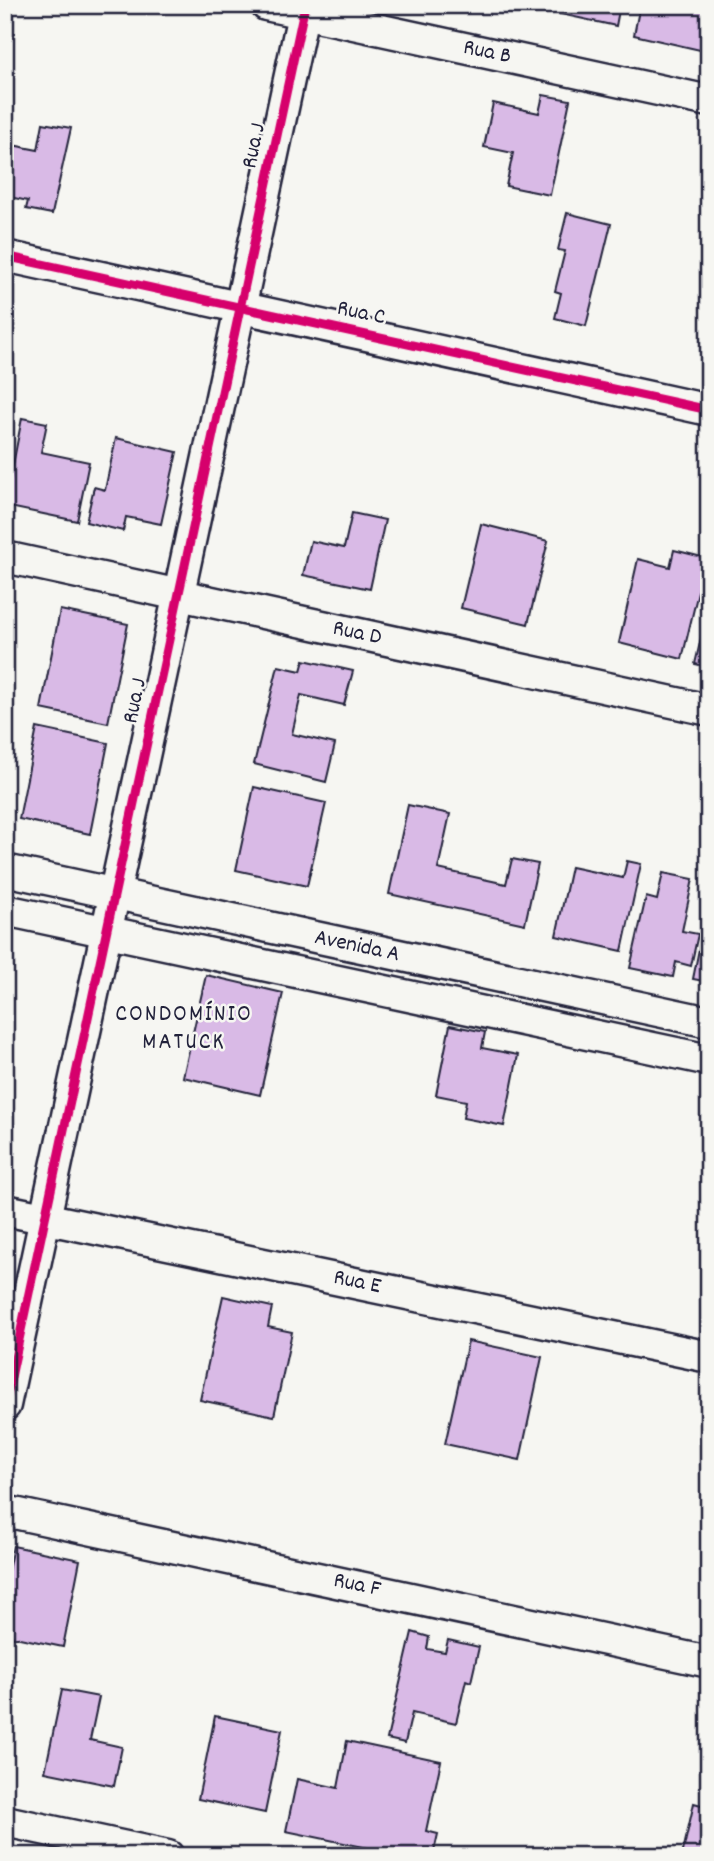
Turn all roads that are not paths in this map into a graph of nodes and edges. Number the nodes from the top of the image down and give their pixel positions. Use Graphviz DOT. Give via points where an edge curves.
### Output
graph roads {
  1 [pos="266,5"];
  2 [pos="304,9"];
  3 [pos="709,101"];
  4 [pos="5,256"];
  5 [pos="240,307"];
  6 [pos="709,410"];
  7 [pos="5,557"];
  8 [pos="178,595"];
  9 [pos="709,710"];
  10 [pos="5,870"];
  11 [pos="114,894"];
  12 [pos="5,911"];
  13 [pos="106,933"];
  14 [pos="630,1006"];
  15 [pos="709,1022"];
  16 [pos="623,1042"];
  17 [pos="709,1060"];
  18 [pos="5,1210"];
  19 [pos="45,1218"];
  20 [pos="709,1357"];
  21 [pos="5,1405"];
  22 [pos="5,1511"];
  23 [pos="709,1662"];
  24 [pos="5,1821"];
  25 [pos="169,1856"];
  1 -- 2 [label="street, Rua B"];
  2 -- 3 [label="street, Rua B"];
  2 -- 5 [label="street, Rua J"];
  4 -- 5 [label="street, Rua C"];
  5 -- 6 [label="street, Rua C"];
  5 -- 8 [label="street, Rua J"];
  7 -- 8 [label="street, Rua D"];
  8 -- 9 [label="street, Rua D"];
  8 -- 11 [label="street, Rua J"];
  10 -- 11 [label="street, Avenida A"];
  11 -- 13 [label="street, Rua J"];
  11 -- 14 [label="street, Avenida A"];
  12 -- 13 [label="street, Avenida A"];
  13 -- 16 [label="street, Avenida A"];
  13 -- 19 [label="street, Rua J"];
  14 -- 15 [label="street, Avenida A"];
  14 -- 16 [label="street"];
  16 -- 17 [label="street, Avenida A"];
  18 -- 19 [label="street, Rua E"];
  19 -- 20 [label="street, Rua E"];
  19 -- 21 [label="street, Rua J"];
  22 -- 23 [label="street, Rua F"];
  24 -- 25 [label="street"];
}
